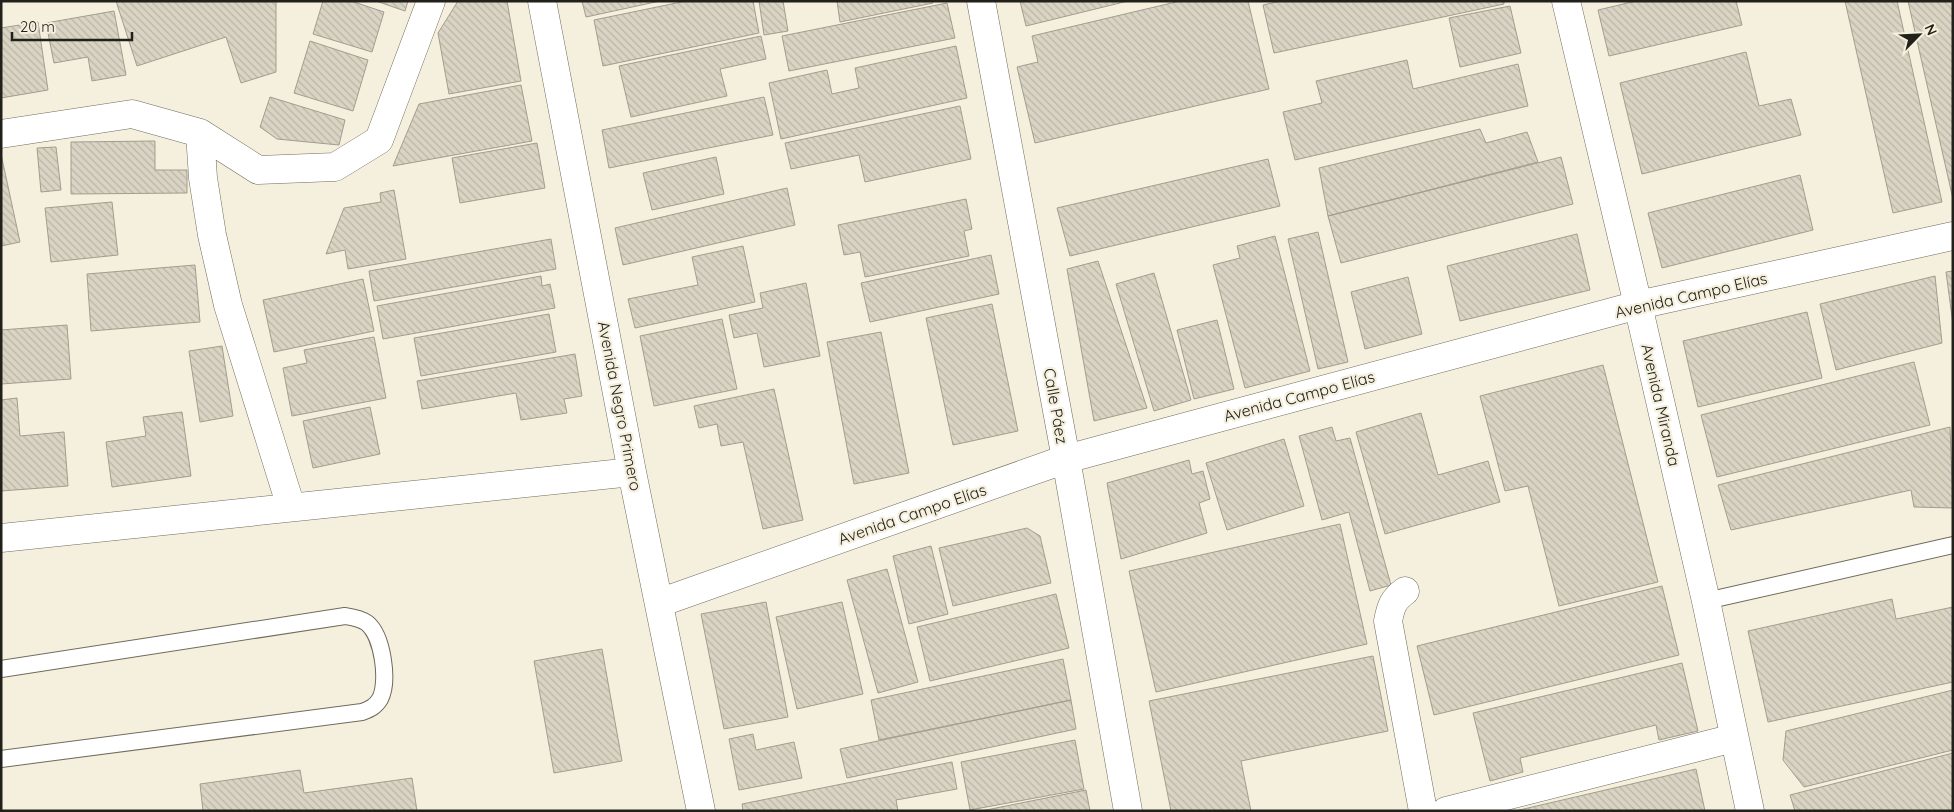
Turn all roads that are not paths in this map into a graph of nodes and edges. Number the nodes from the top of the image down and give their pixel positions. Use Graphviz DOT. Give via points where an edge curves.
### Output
graph roads {
  1 [pos="431,1"];
  2 [pos="542,1"];
  3 [pos="982,1"];
  4 [pos="1566,1"];
  5 [pos="200,132"];
  6 [pos="1,134"];
  7 [pos="1953,236"];
  8 [pos="1638,305"];
  9 [pos="1066,459"];
  10 [pos="632,472"];
  11 [pos="291,507"];
  12 [pos="1,538"];
  13 [pos="1953,545"];
  14 [pos="1405,591"];
  15 [pos="1706,601"];
  16 [pos="659,603"];
  17 [pos="1,669"];
  18 [pos="1734,738"];
  19 [pos="1,759"];
  20 [pos="701,811"];
  21 [pos="1128,811"];
  22 [pos="1423,811"];
  23 [pos="1446,811"];
  24 [pos="1750,811"];
  1 -- 5 [label="street" via="379,140 335,167 258,170"];
  2 -- 10 [label="street, Avenida Negro Primero"];
  3 -- 9 [label="street, Calle Páez"];
  4 -- 8 [label="street, Avenida Miranda"];
  5 -- 6 [label="street" via="132,114"];
  5 -- 11 [label="street" via="212,235 228,305"];
  7 -- 8 [label="street, Avenida Campo Elías"];
  8 -- 9 [label="street, Avenida Campo Elías"];
  8 -- 15 [label="street, Avenida Miranda"];
  9 -- 16 [label="street, Avenida Campo Elías"];
  9 -- 21 [label="street, Calle Páez"];
  10 -- 11 [label="street"];
  10 -- 16 [label="street, Avenida Negro Primero"];
  11 -- 12 [label="street"];
  13 -- 15 [label="lane"];
  14 -- 22 [label="street" via="1391,605 1388,620"];
  15 -- 18 [label="street, Avenida Miranda"];
  16 -- 20 [label="street, Avenida Negro Primero"];
  17 -- 19 [label="lane" via="345,616 367,623 375,633 380,643 384,677 380,699 373,708 362,712"];
  18 -- 23 [label="street"];
  18 -- 24 [label="street, Avenida Miranda"];
}
